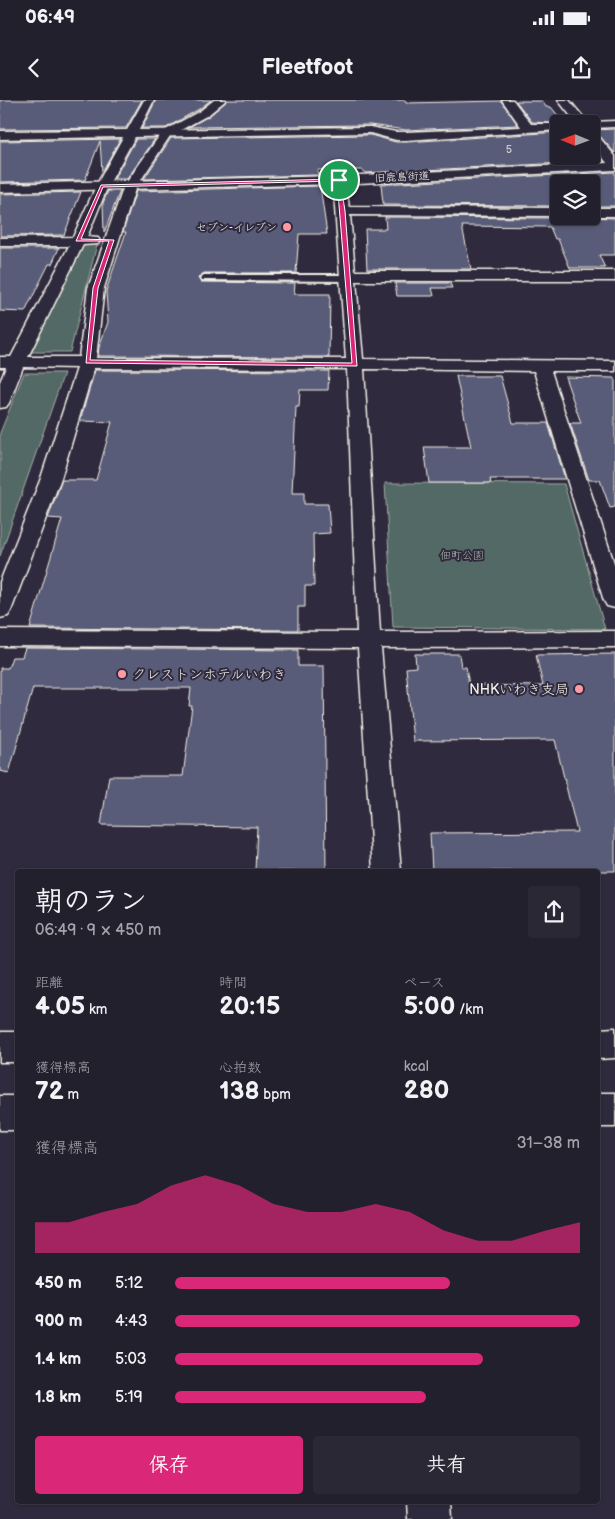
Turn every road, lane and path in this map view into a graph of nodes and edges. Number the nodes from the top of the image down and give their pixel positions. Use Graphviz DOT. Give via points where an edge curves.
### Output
graph roads {
  1 [pos="149,100"];
  2 [pos="221,100"];
  3 [pos="507,100"];
  4 [pos="563,100"];
  5 [pos="576,115"];
  6 [pos="615,124"];
  7 [pos="600,125"];
  8 [pos="550,127"];
  9 [pos="528,128"];
  10 [pos="130,133"];
  11 [pos="166,134"];
  12 [pos="0,135"];
  13 [pos="600,146"];
  14 [pos="615,165"];
  15 [pos="339,180"];
  16 [pos="102,186"];
  17 [pos="130,186"];
  18 [pos="0,188"];
  19 [pos="343,211"];
  20 [pos="550,212"];
  21 [pos="600,212"];
  22 [pos="615,212"];
  23 [pos="112,240"];
  24 [pos="78,241"];
  25 [pos="0,242"];
  26 [pos="615,276"];
  27 [pos="347,277"];
  28 [pos="204,278"];
  29 [pos="9,362"];
  30 [pos="87,362"];
  31 [pos="355,365"];
  32 [pos="540,366"];
  33 [pos="615,366"];
  34 [pos="0,403"];
  35 [pos="615,601"];
  36 [pos="0,611"];
  37 [pos="0,638"];
  38 [pos="615,639"];
  39 [pos="369,640"];
  40 [pos="387,869"];
  41 [pos="615,1043"];
  42 [pos="600,1044"];
  43 [pos="0,1047"];
  44 [pos="15,1047"];
  45 [pos="600,1110"];
  46 [pos="615,1110"];
  47 [pos="0,1113"];
  48 [pos="15,1113"];
  49 [pos="429,1504"];
  50 [pos="430,1519"];
  1 -- 10 [label="street"];
  2 -- 11 [label="street"];
  3 -- 9 [label="street"];
  4 -- 5 [label="street"];
  6 -- 7 [label="street"];
  8 -- 9 [label="street"];
  9 -- 11 [label="street" via="406,136 370,130"];
  10 -- 11 [label="street"];
  10 -- 12 [label="street"];
  10 -- 16 [label="street"];
  11 -- 17 [label="street"];
  13 -- 14 [label="street"];
  14 -- 15 [label="street, 旧鹿島街道"];
  15 -- 17 [label="street, 旧鹿島街道"];
  15 -- 19 [label="street"];
  16 -- 17 [label="street, 旧鹿島街道"];
  16 -- 18 [label="street"];
  16 -- 24 [label="street"];
  17 -- 23 [label="street"];
  19 -- 20 [label="street"];
  19 -- 27 [label="street"];
  21 -- 22 [label="street"];
  23 -- 24 [label="street"];
  23 -- 30 [label="street" via="96,288"];
  24 -- 25 [label="street"];
  24 -- 29 [label="street"];
  26 -- 27 [label="street"];
  27 -- 28 [label="lane"];
  27 -- 31 [label="street"];
  29 -- 30 [label="street"];
  29 -- 34 [label="street"];
  30 -- 31 [label="street"];
  30 -- 36 [label="street" via="51,478"];
  31 -- 32 [label="street"];
  31 -- 39 [label="street"];
  32 -- 33 [label="street"];
  32 -- 35 [label="street"];
  37 -- 39 [label="street"];
  38 -- 39 [label="street"];
  39 -- 40 [label="street"];
  41 -- 42 [label="street"];
  43 -- 44 [label="street"];
  45 -- 46 [label="street"];
  47 -- 48 [label="street"];
  49 -- 50 [label="street"];
}
